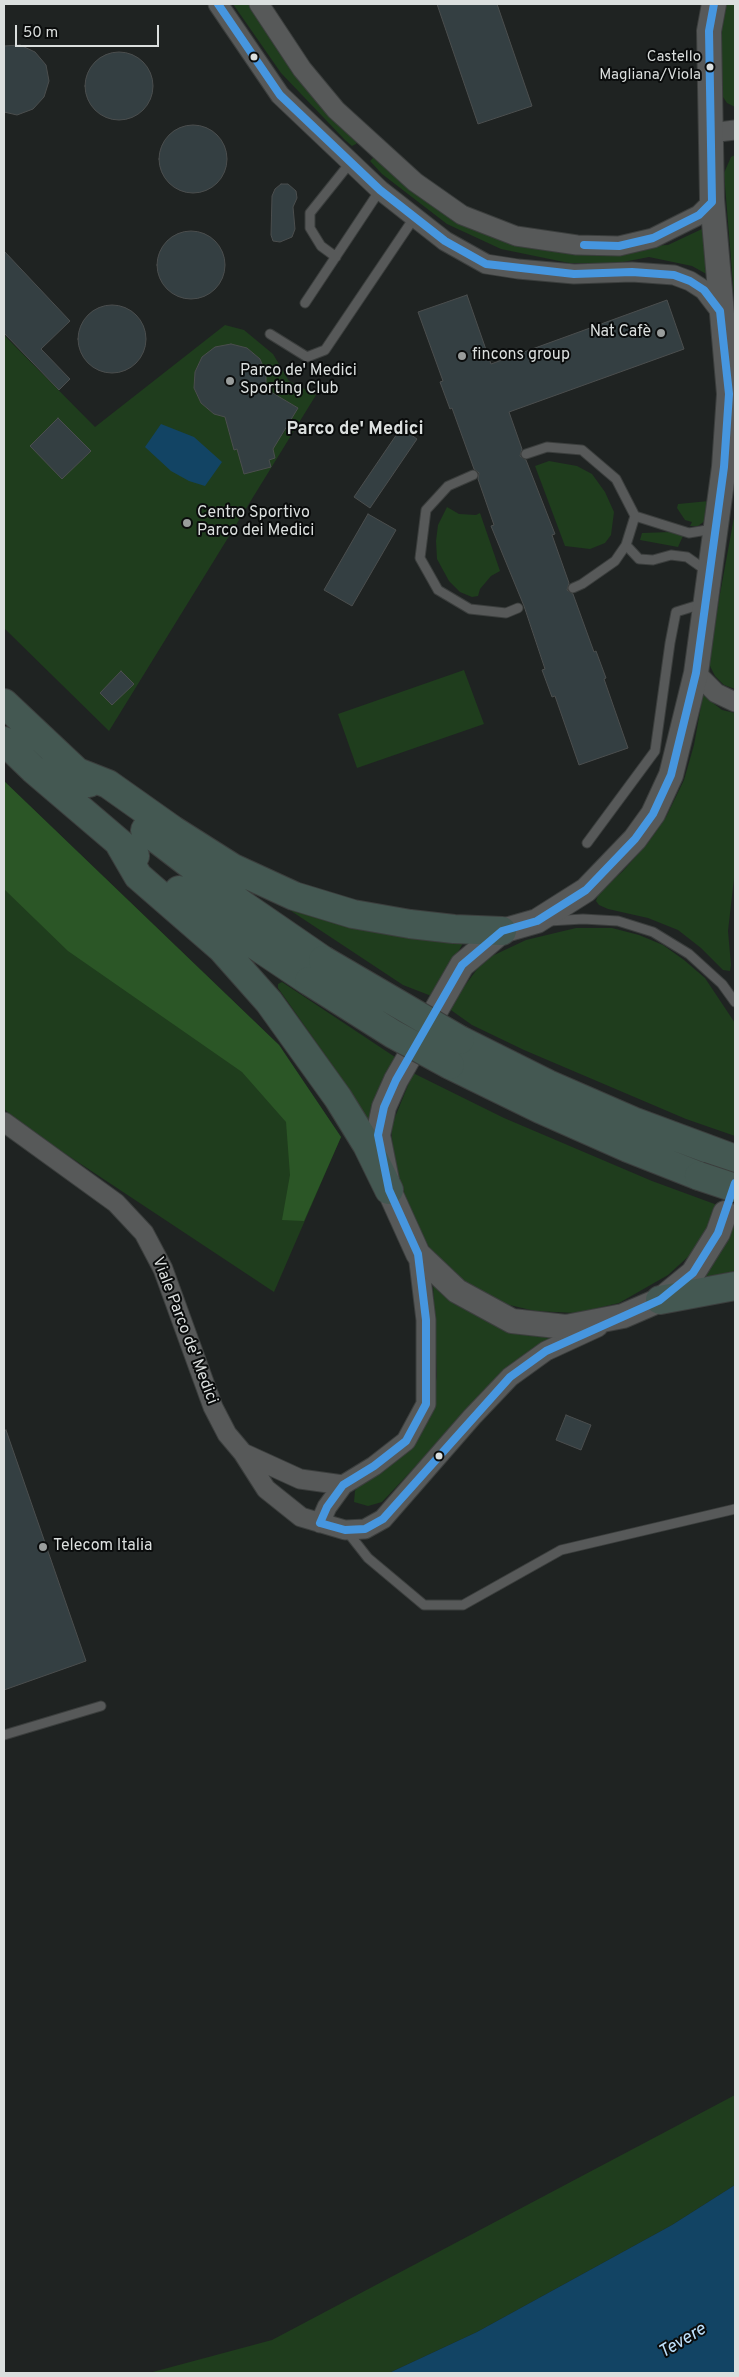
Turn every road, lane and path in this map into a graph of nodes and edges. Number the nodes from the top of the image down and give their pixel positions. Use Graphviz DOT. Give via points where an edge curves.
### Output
graph roads {
  1 [pos="218,4"];
  2 [pos="259,4"];
  3 [pos="714,4"];
  4 [pos="735,130"];
  5 [pos="710,133"];
  6 [pos="370,141"];
  7 [pos="350,164"];
  8 [pos="380,190"];
  9 [pos="712,202"];
  10 [pos="414,218"];
  11 [pos="336,257"];
  12 [pos="304,303"];
  13 [pos="720,311"];
  14 [pos="270,334"];
  15 [pos="732,394"];
  16 [pos="526,454"];
  17 [pos="473,476"];
  18 [pos="635,516"];
  19 [pos="714,529"];
  20 [pos="626,545"];
  21 [pos="708,573"];
  22 [pos="573,588"];
  23 [pos="705,603"];
  24 [pos="518,608"];
  25 [pos="696,673"];
  26 [pos="735,702"];
  27 [pos="4,703"];
  28 [pos="4,741"];
  29 [pos="75,771"];
  30 [pos="587,843"];
  31 [pos="120,845"];
  32 [pos="537,921"];
  33 [pos="502,931"];
  34 [pos="316,971"];
  35 [pos="735,1002"];
  36 [pos="4,1122"];
  37 [pos="735,1159"];
  38 [pos="735,1188"];
  39 [pos="389,1190"];
  40 [pos="725,1213"];
  41 [pos="418,1254"];
  42 [pos="735,1286"];
  43 [pos="660,1300"];
  44 [pos="623,1316"];
  45 [pos="243,1453"];
  46 [pos="343,1484"];
  47 [pos="735,1508"];
  48 [pos="320,1523"];
  49 [pos="345,1530"];
  50 [pos="101,1706"];
  51 [pos="4,1735"];
  1 -- 7 [label="street" via="280,95"];
  2 -- 6 [label="street" via="302,69 336,110"];
  3 -- 5 [label="street" via="709,31"];
  4 -- 5 [label="street"];
  5 -- 9 [label="street"];
  6 -- 7 [label="street"];
  6 -- 9 [label="street" via="415,182 462,215 516,236 577,245 620,246 653,238 699,215"];
  7 -- 8 [label="street"];
  7 -- 11 [label="lane" via="310,213 310,228 321,246"];
  8 -- 10 [label="street"];
  8 -- 11 [label="lane"];
  9 -- 13 [label="street"];
  10 -- 13 [label="street" via="445,241 486,264 574,274 632,272 674,275 704,290"];
  10 -- 14 [label="lane" via="325,350 307,357"];
  11 -- 12 [label="lane"];
  13 -- 15 [label="street"];
  15 -- 19 [label="street"];
  16 -- 18 [label="lane" via="547,447 582,450 616,479"];
  17 -- 24 [label="lane" via="448,486 426,510 420,558 438,590 470,609 506,612"];
  18 -- 19 [label="lane" via="689,533"];
  18 -- 20 [label="lane"];
  19 -- 21 [label="street"];
  20 -- 21 [label="lane" via="640,559 653,560 671,555 687,557"];
  20 -- 22 [label="lane" via="615,561"];
  21 -- 23 [label="street"];
  23 -- 25 [label="street"];
  23 -- 30 [label="lane" via="676,612 655,751"];
  25 -- 26 [label="street" via="716,693"];
  25 -- 32 [label="street" via="671,775 653,814 635,839 586,890"];
  27 -- 29 [label="highway"];
  28 -- 31 [label="highway"];
  29 -- 33 [label="highway" via="108,784 233,868 294,896 354,914 410,924"];
  29 -- 34 [label="highway" via="166,847 243,905"];
  31 -- 34 [label="highway" via="231,929"];
  31 -- 39 [label="highway" via="138,876 222,948 269,1002 338,1098 367,1145"];
  32 -- 33 [label="street"];
  32 -- 35 [label="lane" via="618,921 653,932 689,954 722,984"];
  33 -- 39 [label="street" via="462,965 396,1080 384,1108 378,1135"];
  34 -- 37 [label="highway, bridge" via="557,1088"];
  34 -- 38 [label="highway, bridge" via="393,1034 450,1066 628,1148"];
  36 -- 45 [label="street, Viale Parco de' Medici" via="116,1203 144,1233 163,1269 213,1407"];
  39 -- 41 [label="street"];
  40 -- 43 [label="street" via="718,1234 693,1273"];
  41 -- 44 [label="street" via="457,1291 512,1321 566,1327"];
  41 -- 46 [label="street" via="426,1320 426,1404 406,1441 374,1466"];
  42 -- 43 [label="highway"];
  43 -- 44 [label="street"];
  44 -- 49 [label="street, Viale Parco de' Medici" via="546,1351 510,1377 383,1519 365,1529"];
  45 -- 46 [label="street, Viale Parco de' Medici" via="300,1479"];
  45 -- 48 [label="street, Viale Parco de' Medici" via="266,1490 301,1517"];
  46 -- 48 [label="street"];
  47 -- 49 [label="lane" via="561,1550 463,1605 424,1605 368,1558"];
  48 -- 49 [label="street, Viale Parco de' Medici"];
  50 -- 51 [label="lane"];
}
